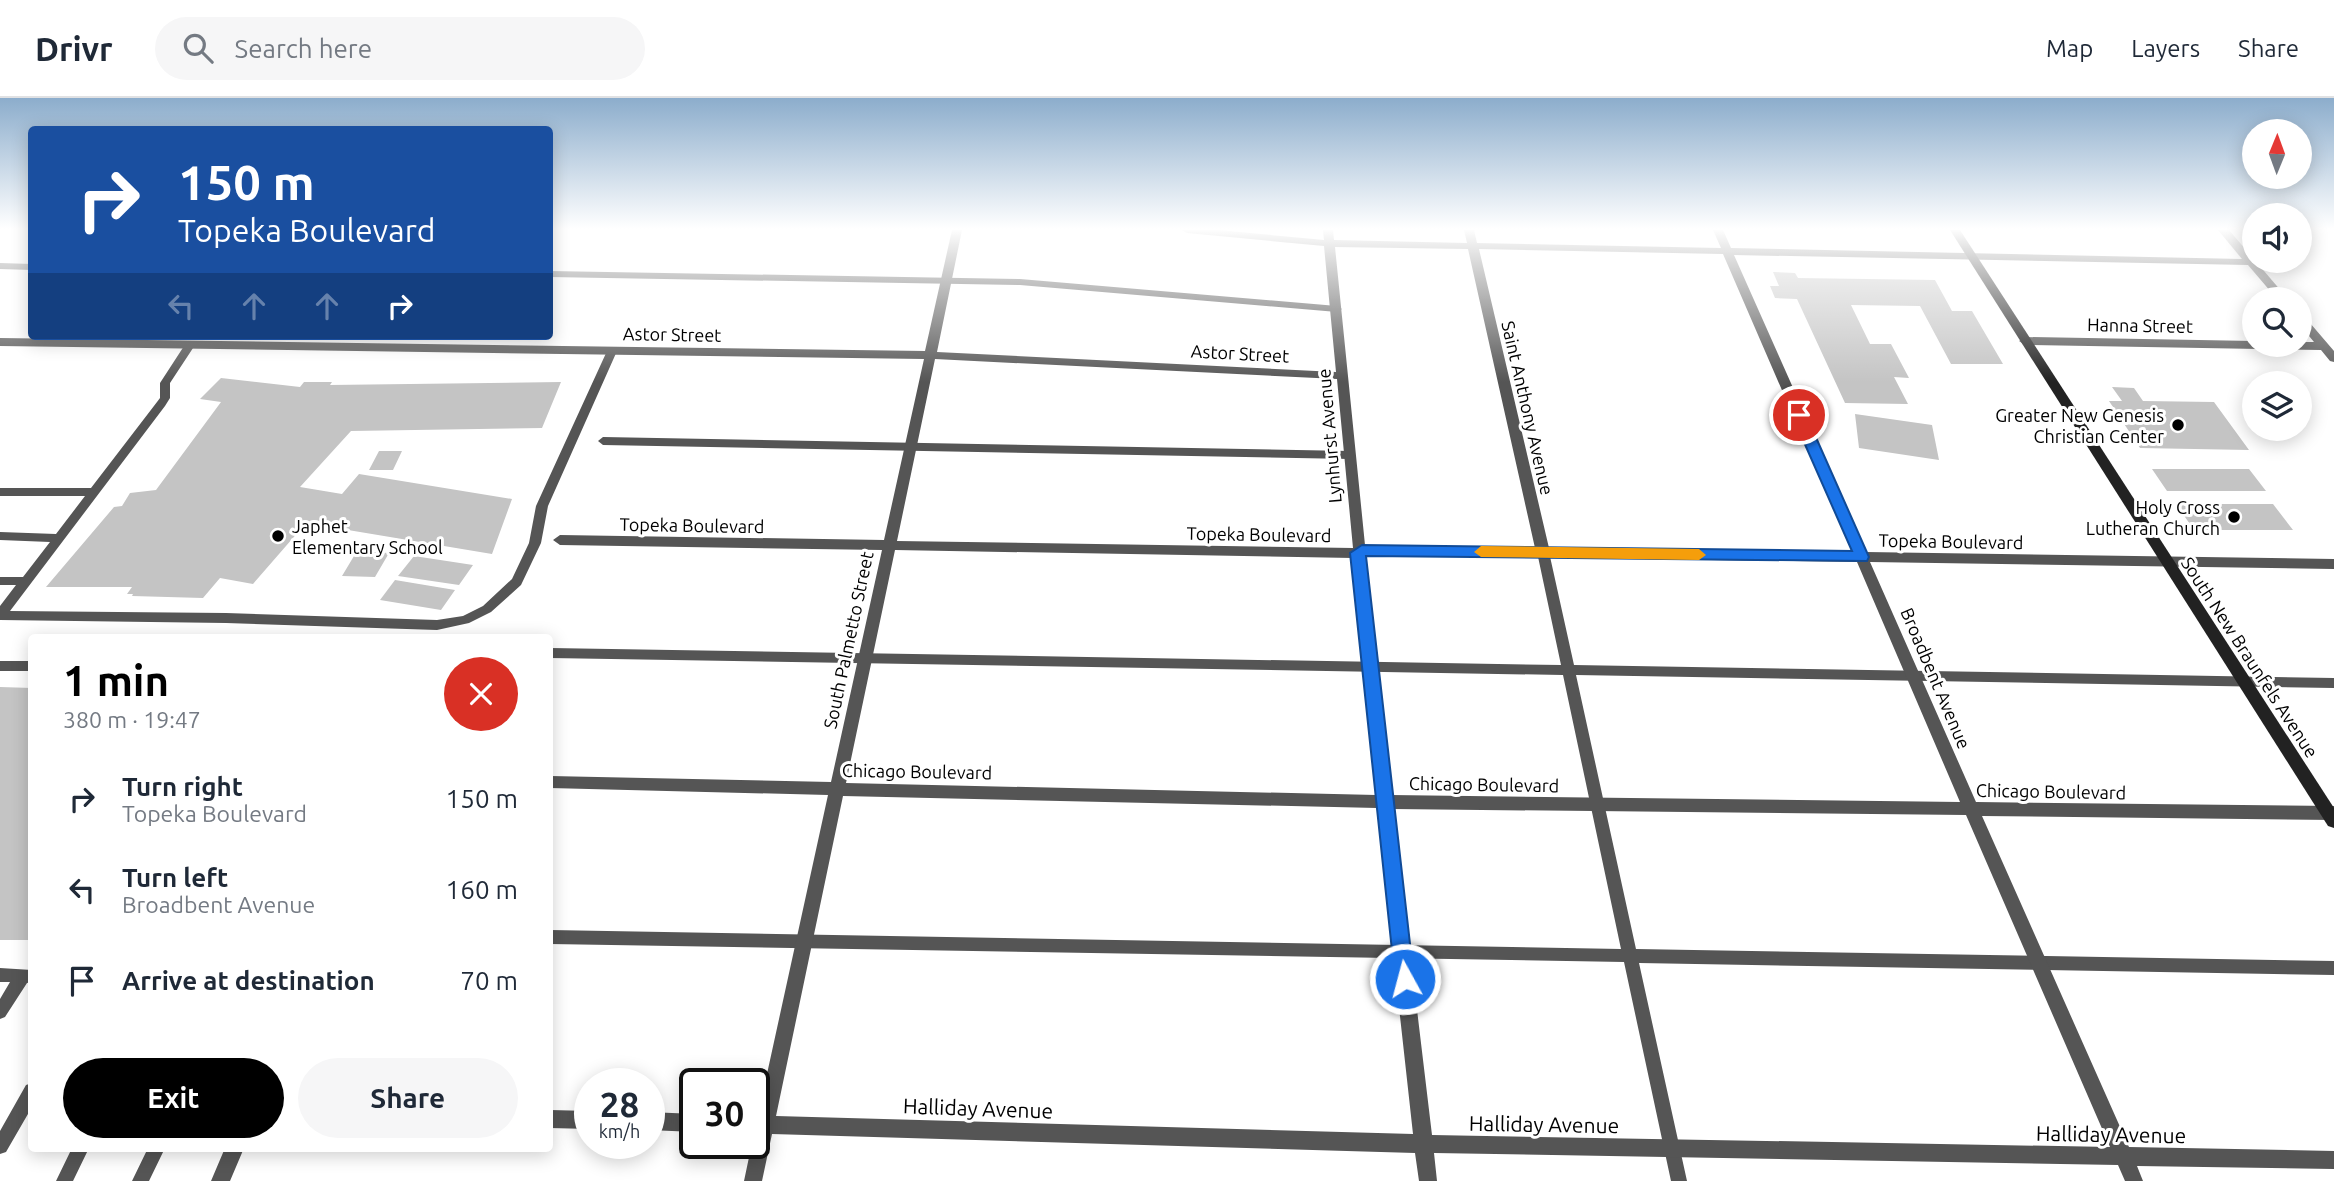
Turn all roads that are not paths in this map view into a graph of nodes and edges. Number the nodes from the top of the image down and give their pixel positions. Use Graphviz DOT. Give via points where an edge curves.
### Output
graph roads {
  1 [pos="946,280"];
  2 [pos="966,281"];
  3 [pos="1334,281"];
  4 [pos="1480,281"];
  5 [pos="1740,281"];
  6 [pos="1988,281"];
  7 [pos="1337,309"];
  8 [pos="2312,333"];
  9 [pos="321,340"];
  10 [pos="0,341"];
  11 [pos="2025,341"];
  12 [pos="190,345"];
  13 [pos="2242,345"];
  14 [pos="2312,346"];
  15 [pos="2323,346"];
  16 [pos="316,347"];
  17 [pos="612,351"];
  18 [pos="930,355"];
  19 [pos="2334,358"];
  20 [pos="1344,376"];
  21 [pos="603,441"];
  22 [pos="910,446"];
  23 [pos="1350,455"];
  24 [pos="0,492"];
  25 [pos="94,492"];
  26 [pos="0,536"];
  27 [pos="59,538"];
  28 [pos="560,540"];
  29 [pos="888,546"];
  30 [pos="1544,552"];
  31 [pos="1358,553"];
  32 [pos="1862,557"];
  33 [pos="2168,562"];
  34 [pos="2334,564"];
  35 [pos="0,581"];
  36 [pos="26,582"];
  37 [pos="0,615"];
  38 [pos="553,653"];
  39 [pos="864,657"];
  40 [pos="0,666"];
  41 [pos="28,666"];
  42 [pos="1370,666"];
  43 [pos="1569,670"];
  44 [pos="1913,676"];
  45 [pos="2245,682"];
  46 [pos="2334,683"];
  47 [pos="553,782"];
  48 [pos="836,788"];
  49 [pos="1384,802"];
  50 [pos="1598,805"];
  51 [pos="1971,809"];
  52 [pos="2332,815"];
  53 [pos="553,937"];
  54 [pos="804,941"];
  55 [pos="1401,952"];
  56 [pos="1631,956"];
  57 [pos="2039,963"];
  58 [pos="2334,968"];
  59 [pos="0,975"];
  60 [pos="27,976"];
  61 [pos="0,1013"];
  62 [pos="770,1082"];
  63 [pos="28,1098"];
  64 [pos="553,1119"];
  65 [pos="574,1120"];
  66 [pos="770,1124"];
  67 [pos="1424,1144"];
  68 [pos="0,1146"];
  69 [pos="1672,1149"];
  70 [pos="79,1152"];
  71 [pos="155,1152"];
  72 [pos="233,1152"];
  73 [pos="2123,1157"];
  74 [pos="756,1159"];
  75 [pos="2334,1160"];
  76 [pos="64,1181"];
  77 [pos="140,1181"];
  78 [pos="220,1181"];
  79 [pos="753,1181"];
  80 [pos="1428,1181"];
  81 [pos="1679,1181"];
  82 [pos="2134,1181"];
  1 -- 18 [label="street, South Palmetto Street"];
  2 -- 7 [label="lane"];
  3 -- 7 [label="street, Lynhurst Avenue"];
  4 -- 30 [label="street, Saint Anthony Avenue"];
  5 -- 32 [label="street, Broadbent Avenue"];
  6 -- 11 [label="main road, South New Braunfels Avenue"];
  7 -- 20 [label="street, Lynhurst Avenue"];
  8 -- 15 [label="street"];
  9 -- 16 [label="street"];
  10 -- 12 [label="street, Astor Street"];
  11 -- 13 [label="street, Hanna Street"];
  11 -- 33 [label="main road, South New Braunfels Avenue"];
  12 -- 16 [label="street, Astor Street"];
  12 -- 25 [label="lane" via="164,383 162,404"];
  14 -- 15 [label="street, Hanna Street"];
  15 -- 19 [label="street"];
  16 -- 17 [label="street, Astor Street"];
  17 -- 18 [label="street, Astor Street"];
  17 -- 37 [label="lane" via="542,506 536,543 517,582 486,609 465,620 437,625"];
  18 -- 20 [label="street, Astor Street"];
  18 -- 22 [label="street, South Palmetto Street"];
  20 -- 23 [label="street, Lynhurst Avenue"];
  21 -- 22 [label="lane"];
  22 -- 23 [label="lane"];
  22 -- 29 [label="street, South Palmetto Street"];
  23 -- 31 [label="street, Lynhurst Avenue"];
  24 -- 25 [label="lane"];
  25 -- 27 [label="lane"];
  26 -- 27 [label="lane"];
  27 -- 36 [label="lane"];
  28 -- 29 [label="street, Topeka Boulevard"];
  29 -- 31 [label="street, Topeka Boulevard"];
  29 -- 39 [label="street, South Palmetto Street"];
  30 -- 31 [label="street, Topeka Boulevard"];
  30 -- 32 [label="street, Topeka Boulevard"];
  30 -- 43 [label="lane"];
  31 -- 42 [label="street, Lynhurst Avenue"];
  32 -- 33 [label="street, Topeka Boulevard"];
  32 -- 44 [label="street, Broadbent Avenue"];
  33 -- 34 [label="street, Topeka Boulevard"];
  33 -- 45 [label="main road, South New Braunfels Avenue"];
  35 -- 36 [label="lane"];
  36 -- 37 [label="lane"];
  38 -- 39 [label="lane"];
  39 -- 42 [label="lane"];
  39 -- 48 [label="street, South Palmetto Street"];
  40 -- 41 [label="lane"];
  42 -- 43 [label="lane"];
  42 -- 49 [label="street, Lynhurst Avenue"];
  43 -- 44 [label="lane"];
  43 -- 50 [label="lane"];
  44 -- 45 [label="lane"];
  44 -- 51 [label="street, Broadbent Avenue"];
  45 -- 46 [label="lane"];
  45 -- 52 [label="main road, South New Braunfels Avenue"];
  47 -- 48 [label="street, Chicago Boulevard"];
  48 -- 49 [label="street, Chicago Boulevard"];
  48 -- 54 [label="street, South Palmetto Street"];
  49 -- 50 [label="street, Chicago Boulevard"];
  49 -- 55 [label="street, Lynhurst Avenue"];
  50 -- 51 [label="street, Chicago Boulevard"];
  50 -- 56 [label="lane"];
  51 -- 52 [label="street, Chicago Boulevard"];
  51 -- 57 [label="street, Broadbent Avenue"];
  53 -- 54 [label="lane"];
  54 -- 55 [label="lane"];
  54 -- 62 [label="street, South Palmetto Street"];
  55 -- 56 [label="lane"];
  55 -- 67 [label="street, Lynhurst Avenue"];
  56 -- 57 [label="lane"];
  56 -- 69 [label="lane"];
  57 -- 58 [label="lane"];
  57 -- 73 [label="street, Broadbent Avenue"];
  59 -- 60 [label="lane"];
  60 -- 61 [label="lane"];
  63 -- 68 [label="lane"];
  64 -- 65 [label="street"];
  66 -- 67 [label="street, Halliday Avenue"];
  67 -- 69 [label="street, Halliday Avenue"];
  67 -- 80 [label="street, Lynhurst Avenue"];
  69 -- 73 [label="street, Halliday Avenue"];
  69 -- 81 [label="lane"];
  70 -- 76 [label="lane"];
  71 -- 77 [label="lane"];
  72 -- 78 [label="street"];
  73 -- 75 [label="street, Halliday Avenue"];
  73 -- 82 [label="street, Broadbent Avenue"];
  74 -- 79 [label="street, South Palmetto Street"];
}
